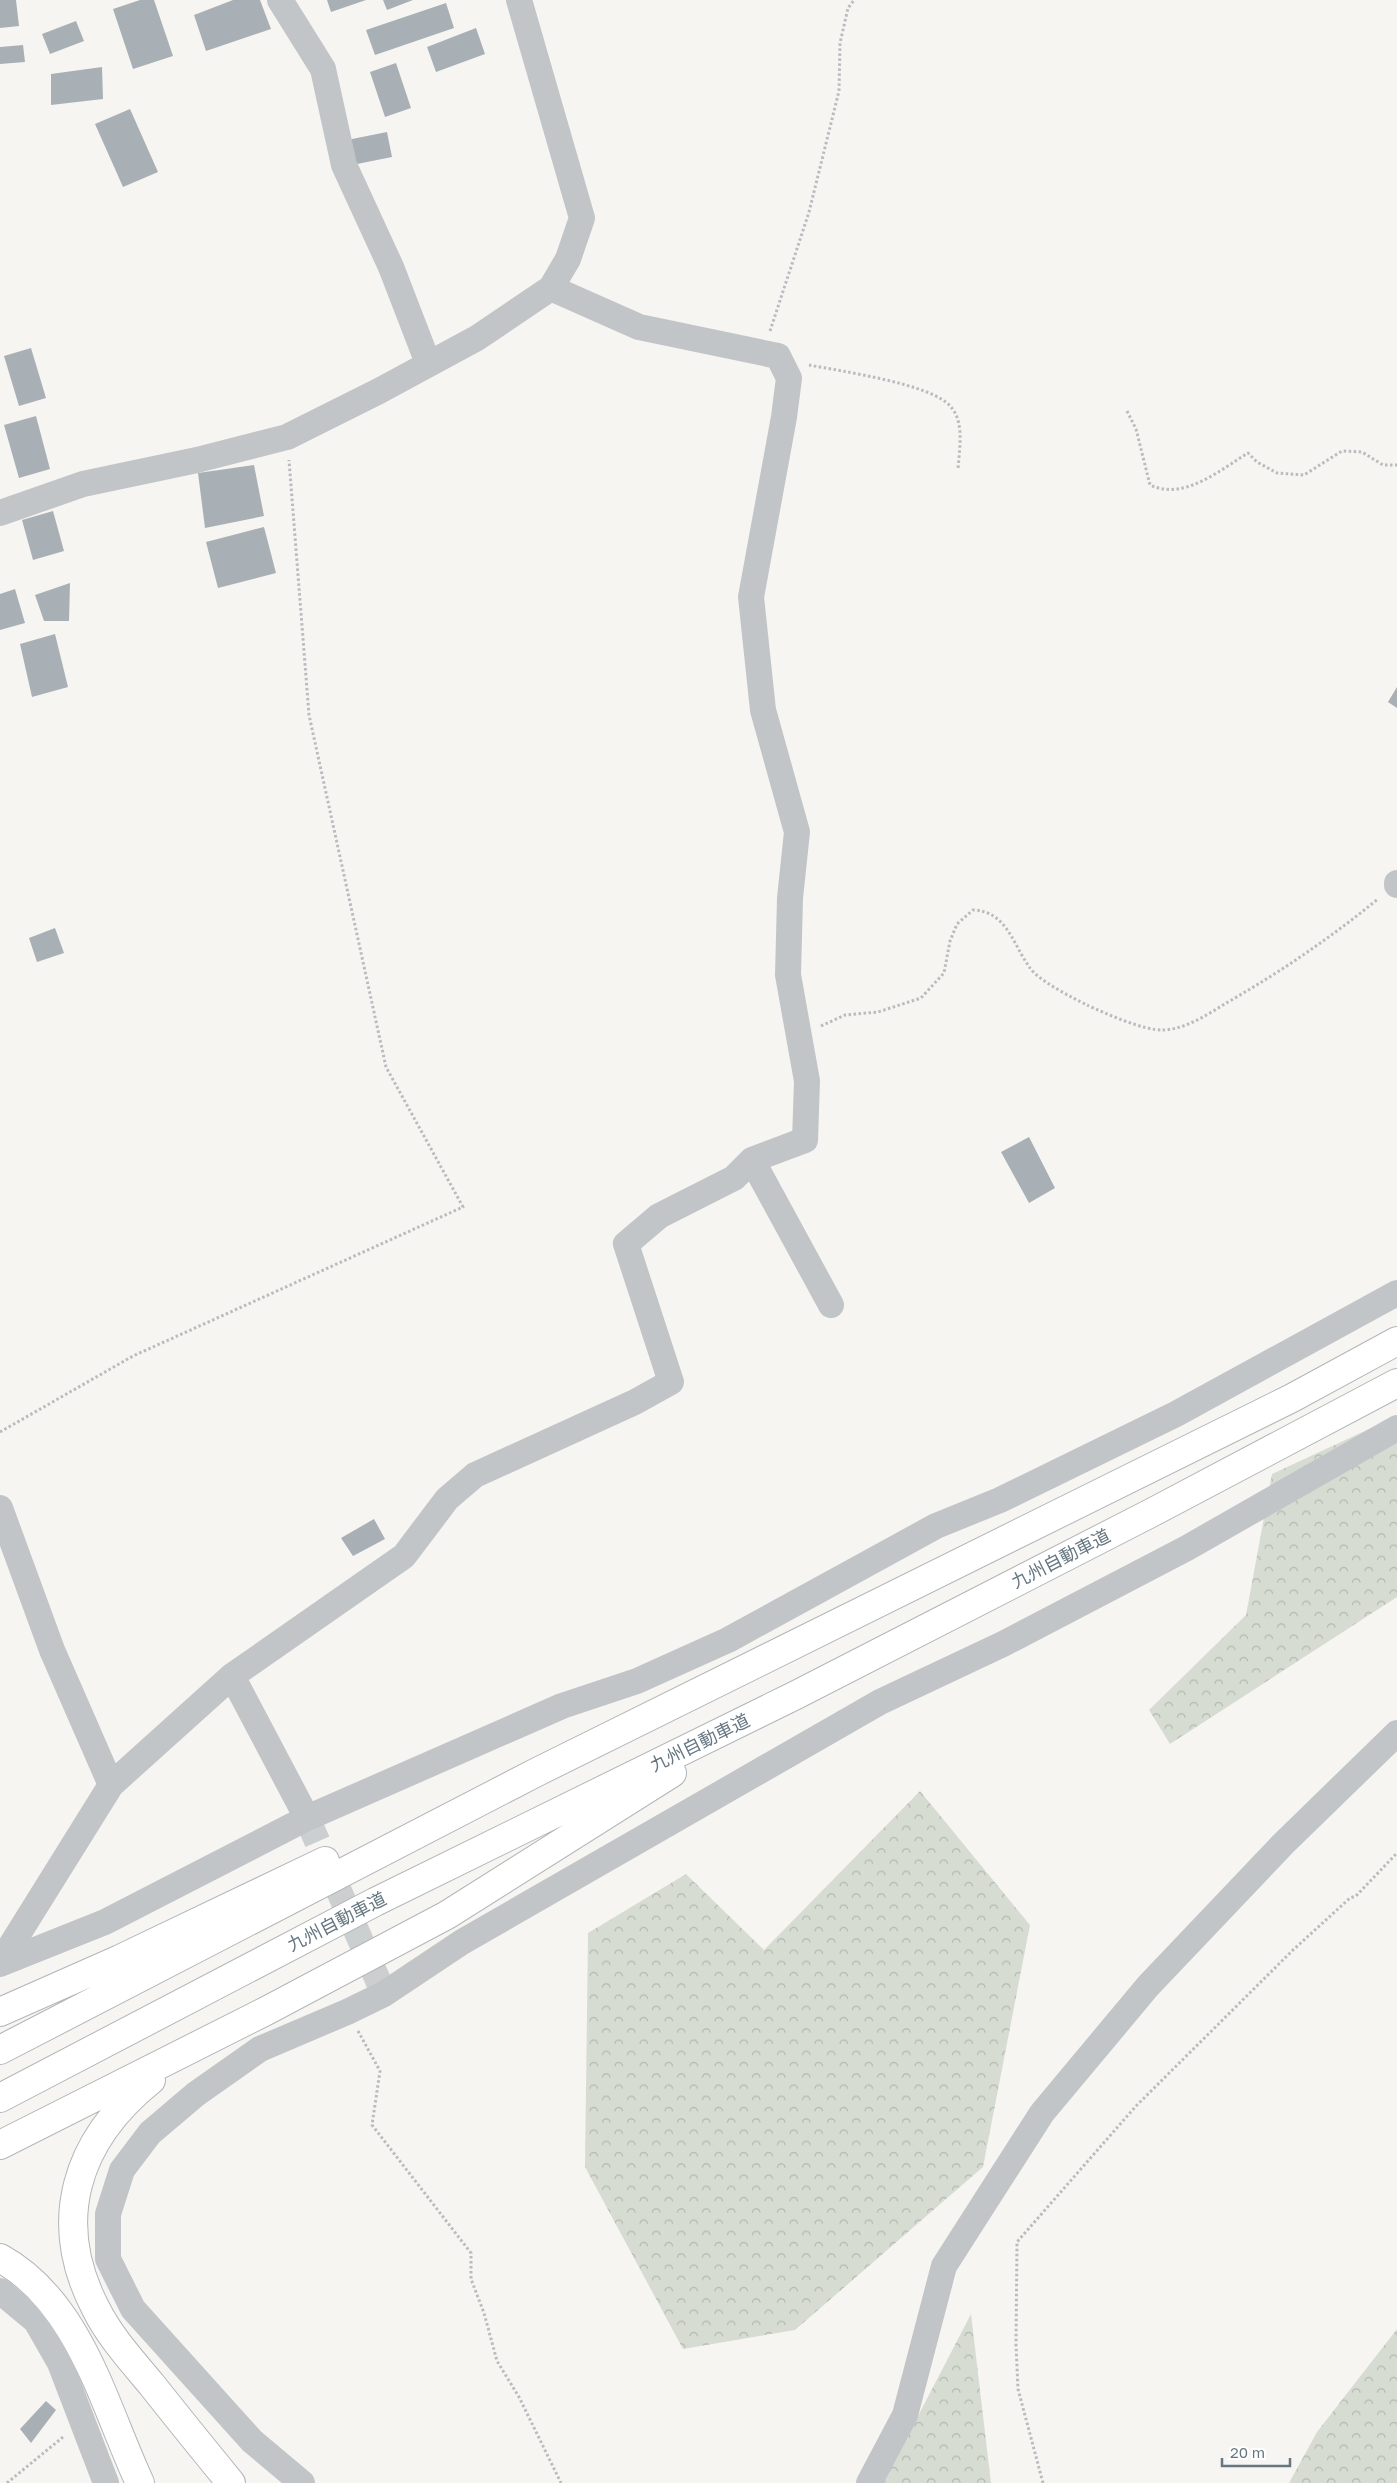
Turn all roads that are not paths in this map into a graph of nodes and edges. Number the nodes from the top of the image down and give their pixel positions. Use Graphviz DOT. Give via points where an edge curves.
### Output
graph roads {
  1 [pos="280,0"];
  2 [pos="519,0"];
  3 [pos="551,288"];
  4 [pos="428,363"];
  5 [pos="0,513"];
  6 [pos="752,1160"];
  7 [pos="1397,1293"];
  8 [pos="831,1305"];
  9 [pos="1397,1341"];
  10 [pos="1397,1383"];
  11 [pos="1397,1428"];
  12 [pos="0,1508"];
  13 [pos="232,1676"];
  14 [pos="796,1695"];
  15 [pos="1397,1734"];
  16 [pos="537,1772"];
  17 [pos="111,1785"];
  18 [pos="307,1818"];
  19 [pos="0,1964"];
  20 [pos="266,2011"];
  21 [pos="0,2012"];
  22 [pos="0,2050"];
  23 [pos="0,2098"];
  24 [pos="0,2145"];
  25 [pos="0,2258"];
  26 [pos="0,2291"];
  27 [pos="106,2483"];
  28 [pos="140,2483"];
  29 [pos="231,2483"];
  30 [pos="302,2483"];
  31 [pos="869,2483"];
  1 -- 4 [label="street" via="323,69 344,165 391,267"];
  2 -- 3 [label="street" via="582,218 568,259"];
  3 -- 4 [label="street" via="478,338"];
  3 -- 6 [label="street" via="639,327 773,359 789,378 751,597 763,710 797,832 790,898 788,975 807,1081 804,1140"];
  4 -- 5 [label="street" via="287,437 83,484"];
  6 -- 8 [label="street"];
  6 -- 13 [label="street" via="734,1178 660,1216 626,1244 671,1382 635,1402 475,1475 447,1499 404,1556"];
  7 -- 18 [label="street" via="1176,1414 1000,1500 936,1526 728,1640 638,1681 562,1706"];
  9 -- 16 [label="highway" via="1274,1406"];
  10 -- 14 [label="highway, 九州自動車道"];
  11 -- 30 [label="street" via="1186,1548 1003,1644 880,1702 462,1942 384,1994 260,2049 196,2094 150,2133 122,2170 108,2214 108,2259 133,2309 252,2441"];
  12 -- 17 [label="street" via="52,1650"];
  13 -- 17 [label="street"];
  13 -- 18 [label="street"];
  14 -- 20 [label="highway" via="447,1915"];
  14 -- 23 [label="highway, 九州自動車道" via="375,1902"];
  15 -- 31 [label="street" via="1283,1844 1148,1986 1042,2113 944,2266 905,2415"];
  16 -- 21 [label="highway" via="427,1812 120,1959"];
  16 -- 22 [label="highway"];
  17 -- 19 [label="street"];
  18 -- 19 [label="street" via="105,1922"];
  20 -- 24 [label="highway"];
  20 -- 29 [label="highway" via="154,2078 128,2099 105,2125 88,2154 78,2182 74,2215 76,2249 83,2282 96,2310 119,2345"];
  25 -- 28 [label="highway" via="32,2282 66,2324 83,2353"];
  26 -- 27 [label="street" via="36,2321 60,2363"];
}
